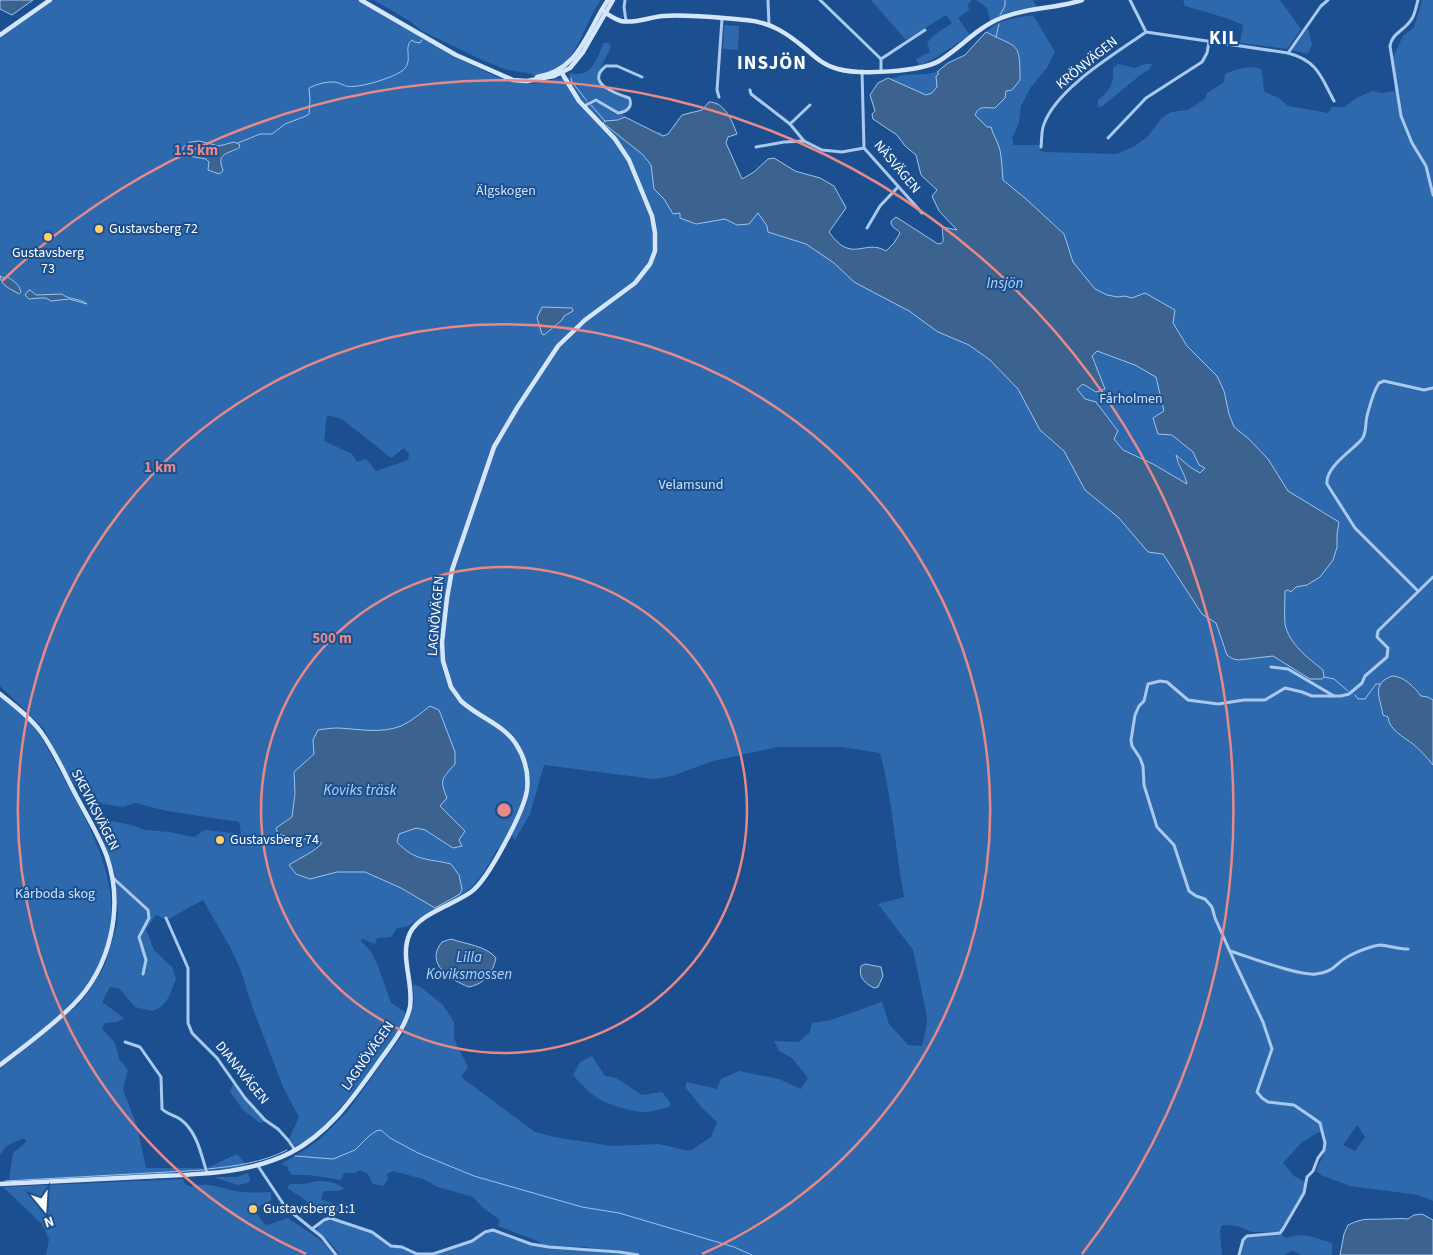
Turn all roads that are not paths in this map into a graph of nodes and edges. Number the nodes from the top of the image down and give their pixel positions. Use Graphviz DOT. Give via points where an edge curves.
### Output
graph roads {
  1 [pos="50,0"];
  2 [pos="361,0"];
  3 [pos="608,0"];
  4 [pos="613,0"];
  5 [pos="626,0"];
  6 [pos="768,0"];
  7 [pos="820,0"];
  8 [pos="1063,0"];
  9 [pos="1082,0"];
  10 [pos="1130,0"];
  11 [pos="1418,0"];
  12 [pos="1325,1"];
  13 [pos="1066,5"];
  14 [pos="603,11"];
  15 [pos="722,19"];
  16 [pos="626,21"];
  17 [pos="769,25"];
  18 [pos="925,30"];
  19 [pos="1146,32"];
  20 [pos="0,35"];
  21 [pos="1209,42"];
  22 [pos="1288,53"];
  23 [pos="881,59"];
  24 [pos="881,70"];
  25 [pos="561,71"];
  26 [pos="862,71"];
  27 [pos="642,77"];
  28 [pos="750,90"];
  29 [pos="718,97"];
  30 [pos="1334,102"];
  31 [pos="587,104"];
  32 [pos="810,105"];
  33 [pos="790,124"];
  34 [pos="1108,138"];
  35 [pos="804,141"];
  36 [pos="756,147"];
  37 [pos="1041,147"];
  38 [pos="864,148"];
  39 [pos="898,188"];
  40 [pos="1433,195"];
  41 [pos="922,213"];
  42 [pos="867,228"];
  43 [pos="1433,388"];
  44 [pos="1433,577"];
  45 [pos="1418,591"];
  46 [pos="1271,667"];
  47 [pos="0,694"];
  48 [pos="1334,696"];
  49 [pos="112,877"];
  50 [pos="166,918"];
  51 [pos="1408,949"];
  52 [pos="1230,951"];
  53 [pos="142,974"];
  54 [pos="125,1042"];
  55 [pos="0,1065"];
  56 [pos="295,1150"];
  57 [pos="258,1166"];
  58 [pos="207,1173"];
  59 [pos="0,1184"];
  60 [pos="312,1229"];
  61 [pos="336,1255"];
  62 [pos="638,1255"];
  63 [pos="1239,1255"];
  1 -- 20 [label="street"];
  2 -- 25 [label="street" via="456,56 510,78 532,78"];
  3 -- 14 [label="street"];
  4 -- 14 [label="street"];
  5 -- 16 [label="street"];
  6 -- 17 [label="street"];
  7 -- 23 [label="street"];
  8 -- 13 [label="street"];
  9 -- 13 [label="street"];
  10 -- 19 [label="street"];
  11 -- 40 [label="street" via="1411,21 1394,36 1390,46 1401,116 1426,166"];
  12 -- 22 [label="street"];
  13 -- 24 [label="street" via="1000,18 925,67"];
  14 -- 16 [label="street"];
  14 -- 25 [label="street" via="576,54"];
  15 -- 16 [label="street" via="676,16"];
  15 -- 17 [label="street"];
  15 -- 29 [label="street"];
  17 -- 26 [label="street" via="793,38 824,63 844,70"];
  18 -- 23 [label="street"];
  19 -- 21 [label="street"];
  19 -- 37 [label="street, KRÖNVÄGEN" via="1067,91 1044,123"];
  21 -- 22 [label="street"];
  21 -- 34 [label="street" via="1202,62 1146,98"];
  22 -- 30 [label="street" via="1307,59 1315,67"];
  23 -- 24 [label="street"];
  24 -- 26 [label="street"];
  25 -- 31 [label="street, LAGNÖVÄGEN" via="573,93"];
  26 -- 38 [label="street, NÄSVÄGEN"];
  27 -- 31 [label="street" via="617,66 606,66 600,73 602,85 629,98 630,105 626,111 618,113 599,101"];
  28 -- 33 [label="street"];
  31 -- 56 [label="street, LAGNÖVÄGEN" via="616,138 629,160 652,216 654,251 650,264 635,283 578,326 558,346 503,431 489,461 452,570 442,642 445,670 456,696 508,734 520,751 526,766 526,795 505,841 479,885 462,899 423,919 409,934 406,951 410,999 400,1032 339,1115"];
  32 -- 33 [label="street"];
  33 -- 35 [label="street"];
  35 -- 36 [label="street"];
  35 -- 38 [label="street" via="822,150 836,152"];
  38 -- 39 [label="street, NÄSVÄGEN"];
  39 -- 41 [label="street, NÄSVÄGEN"];
  39 -- 42 [label="street" via="880,206"];
  43 -- 45 [label="street" via="1424,390 1384,381 1380,383 1371,402 1365,434 1337,463 1326,480 1355,528"];
  44 -- 45 [label="street"];
  45 -- 48 [label="street" via="1378,631 1378,637 1388,648 1387,657 1349,694"];
  46 -- 48 [label="street" via="1293,672"];
  47 -- 49 [label="street, SKEVIKSVÄGEN" via="33,722 46,739 98,838"];
  48 -- 52 [label="street" via="1312,696 1284,688 1266,700 1218,704 1188,700 1167,682 1160,681 1148,684 1144,701 1139,706 1131,740 1143,766 1144,785 1157,827 1174,845 1189,890 1210,903"];
  49 -- 53 [label="street" via="148,910 149,918 139,937 146,960"];
  49 -- 55 [label="street, SKEVIKSVÄGEN" via="112,931 94,977 74,1004"];
  50 -- 56 [label="street, DIANAVÄGEN" via="188,968 188,1023 192,1033 217,1058 250,1103"];
  51 -- 52 [label="street" via="1374,946 1349,956 1330,970 1313,975"];
  52 -- 63 [label="street" via="1272,1048 1257,1092 1268,1102 1299,1107 1320,1123 1325,1148 1307,1177 1304,1193 1283,1230 1247,1236"];
  54 -- 58 [label="street" via="140,1047 161,1077 162,1109 192,1131"];
  56 -- 57 [label="street, LAGNÖVÄGEN"];
  57 -- 58 [label="street, LAGNÖVÄGEN"];
  57 -- 60 [label="street" via="286,1208"];
  58 -- 59 [label="street, LAGNÖVÄGEN"];
  60 -- 61 [label="street" via="322,1236"];
  60 -- 62 [label="street" via="330,1218 372,1232 391,1246 417,1254 433,1254 493,1230 531,1244"];
}
